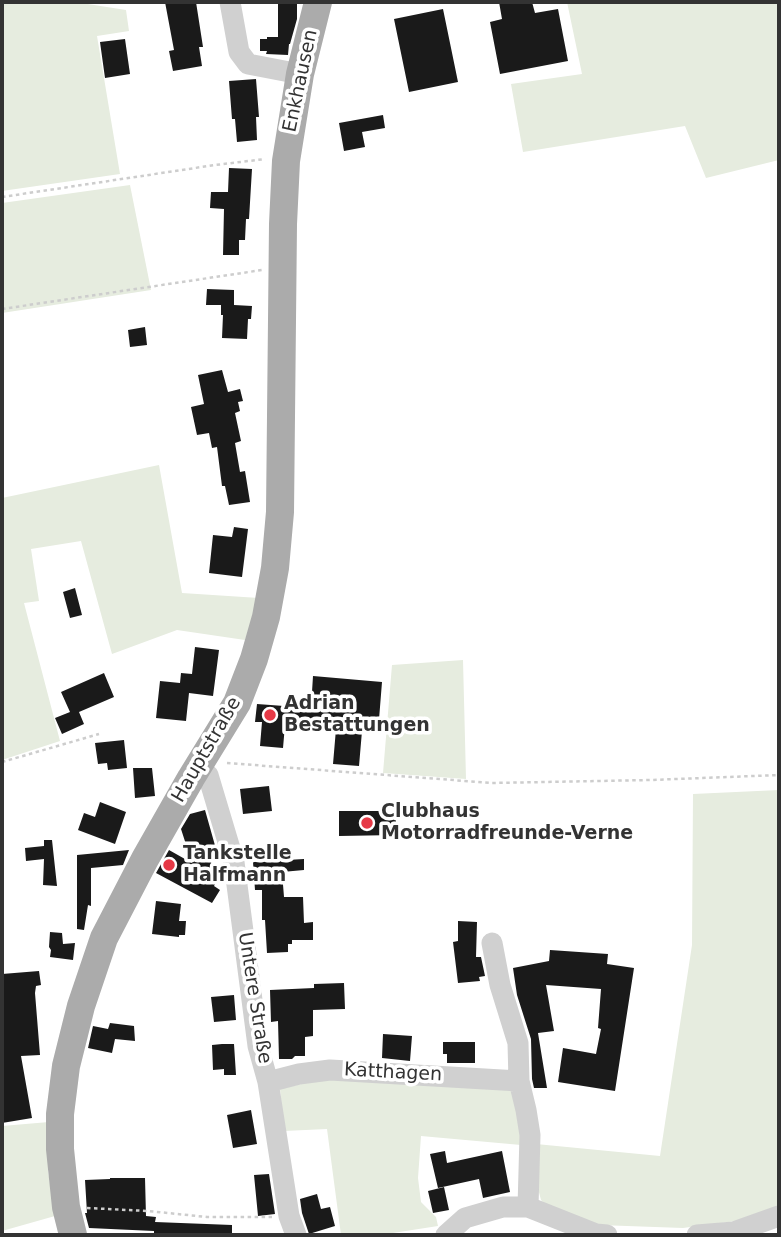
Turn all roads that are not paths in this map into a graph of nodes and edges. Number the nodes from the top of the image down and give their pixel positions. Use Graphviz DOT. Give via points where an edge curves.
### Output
graph roads {
  1 [pos="230,2"];
  2 [pos="318,2"];
  3 [pos="300,74"];
  4 [pos="287,160"];
  5 [pos="203,771"];
  6 [pos="492,943"];
  7 [pos="519,1081"];
  8 [pos="268,1082"];
  9 [pos="528,1207"];
  10 [pos="779,1216"];
  11 [pos="292,1226"];
  12 [pos="73,1235"];
  13 [pos="446,1235"];
  14 [pos="607,1235"];
  15 [pos="697,1235"];
  1 -- 3 [label="street" via="239,52 248,64"];
  2 -- 3 [label="main road, Enkhausen"];
  3 -- 4 [label="main road, Enkhausen"];
  4 -- 5 [label="main road, Hauptstraße" via="275,568 254,659"];
  5 -- 8 [label="street, Untere Straße" via="234,862 258,1046"];
  5 -- 12 [label="main road, Hauptstraße" via="145,859 104,938 81,1006 60,1114 66,1207"];
  6 -- 7 [label="street" via="518,1043"];
  7 -- 8 [label="street, Katthagen" via="330,1070"];
  7 -- 9 [label="street" via="530,1135"];
  8 -- 11 [label="street, Untere Straße"];
  9 -- 13 [label="street" via="465,1218"];
  9 -- 14 [label="street"];
  10 -- 15 [label="street" via="734,1232"];
}
